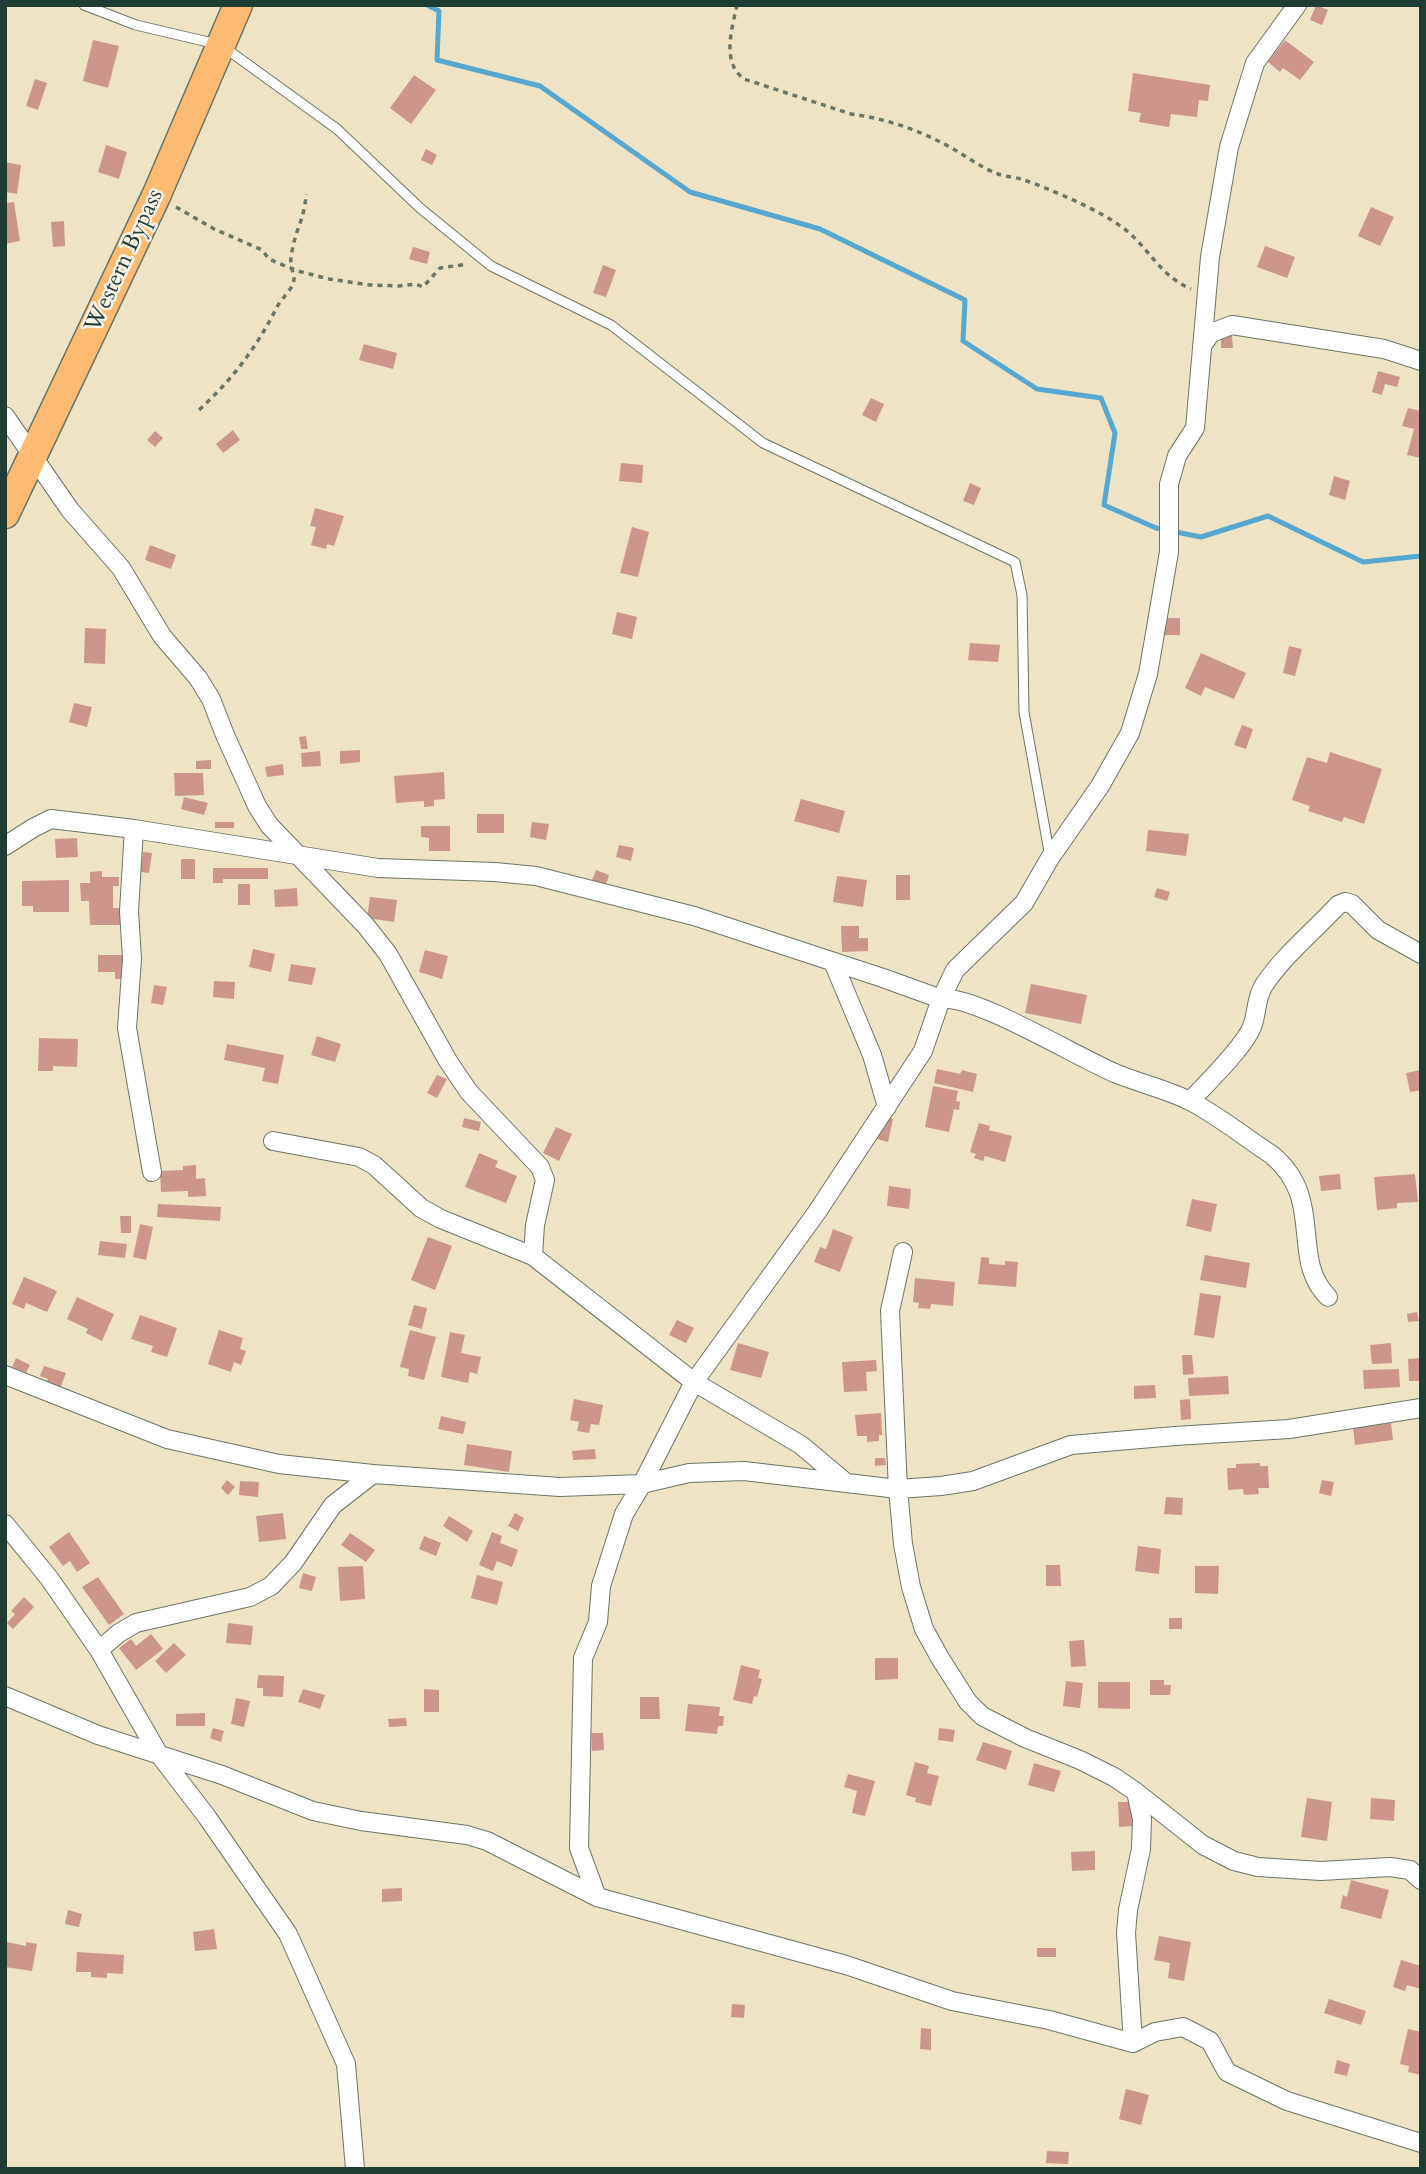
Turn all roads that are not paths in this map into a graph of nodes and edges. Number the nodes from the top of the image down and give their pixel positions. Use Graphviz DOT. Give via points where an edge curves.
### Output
graph roads {
  1 [pos="84,5"];
  2 [pos="238,5"];
  3 [pos="1297,5"];
  4 [pos="221,44"];
  5 [pos="1202,346"];
  6 [pos="1421,361"];
  7 [pos="5,416"];
  8 [pos="33,458"];
  9 [pos="5,514"];
  10 [pos="134,829"];
  11 [pos="5,846"];
  12 [pos="295,853"];
  13 [pos="1050,858"];
  14 [pos="1421,954"];
  15 [pos="833,962"];
  16 [pos="941,999"];
  17 [pos="1190,1101"];
  18 [pos="887,1107"];
  19 [pos="273,1141"];
  20 [pos="152,1172"];
  21 [pos="903,1252"];
  22 [pos="533,1256"];
  23 [pos="1328,1297"];
  24 [pos="5,1376"];
  25 [pos="694,1382"];
  26 [pos="1421,1408"];
  27 [pos="373,1474"];
  28 [pos="845,1483"];
  29 [pos="642,1484"];
  30 [pos="898,1489"];
  31 [pos="5,1524"];
  32 [pos="99,1650"];
  33 [pos="5,1696"];
  34 [pos="158,1753"];
  35 [pos="1136,1792"];
  36 [pos="1421,1880"];
  37 [pos="597,1897"];
  38 [pos="1133,2043"];
  39 [pos="1421,2143"];
  40 [pos="355,2169"];
  1 -- 4 [label="lane" via="136,25"];
  2 -- 4 [label="main road, Western Bypass"];
  3 -- 5 [label="street" via="1255,63 1229,147 1210,257"];
  4 -- 8 [label="main road, Western Bypass" via="157,194"];
  4 -- 13 [label="lane" via="337,129 420,208 491,266 611,325 764,443 1014,562 1022,595 1024,712"];
  5 -- 6 [label="street" via="1211,333 1232,325 1384,349"];
  5 -- 13 [label="street" via="1195,428 1177,456 1169,484 1169,548 1148,674 1130,733"];
  7 -- 8 [label="street"];
  8 -- 9 [label="main road, Western Bypass"];
  8 -- 12 [label="street" via="70,510 121,568 162,636 198,678 257,806"];
  10 -- 11 [label="street" via="51,819"];
  10 -- 12 [label="street"];
  10 -- 20 [label="street" via="127,1028"];
  12 -- 15 [label="street" via="378,868 536,876 694,916"];
  12 -- 22 [label="street" via="388,954 469,1092 540,1167 545,1180"];
  13 -- 16 [label="street" via="1024,903 955,970"];
  14 -- 17 [label="street" via="1378,929 1352,904 1338,905 1264,986 1251,1030"];
  15 -- 16 [label="street"];
  15 -- 18 [label="street" via="872,1055"];
  16 -- 17 [label="street" via="999,1016 1115,1073"];
  16 -- 18 [label="street" via="923,1051"];
  17 -- 23 [label="street" via="1285,1166 1301,1196 1313,1275"];
  18 -- 25 [label="street"];
  19 -- 22 [label="street" via="359,1157 421,1208"];
  21 -- 30 [label="street" via="890,1311"];
  22 -- 25 [label="street"];
  24 -- 27 [label="street" via="167,1438 279,1464"];
  25 -- 28 [label="street" via="801,1445"];
  25 -- 29 [label="street"];
  26 -- 30 [label="street" via="1289,1429 1071,1445 973,1481"];
  27 -- 29 [label="street" via="528,1486"];
  27 -- 32 [label="street" via="333,1505 271,1586 250,1597 136,1623"];
  28 -- 29 [label="street" via="744,1471 689,1473"];
  28 -- 30 [label="street"];
  29 -- 37 [label="street" via="624,1514 601,1586 598,1622 583,1658 579,1847"];
  30 -- 35 [label="street" via="903,1544 924,1629 968,1702 982,1716 1080,1760"];
  31 -- 32 [label="street"];
  32 -- 34 [label="street"];
  33 -- 34 [label="street" via="98,1735"];
  34 -- 37 [label="street" via="313,1811 487,1841"];
  34 -- 40 [label="street" via="288,1934 346,2064"];
  35 -- 36 [label="street" via="1203,1845 1234,1861 1321,1871 1390,1867 1410,1870"];
  35 -- 38 [label="street" via="1142,1819 1141,1849 1126,1933"];
  37 -- 38 [label="street" via="846,1965 952,2001"];
  38 -- 39 [label="street" via="1155,2032 1183,2027 1210,2042 1227,2072 1275,2095"];
}
